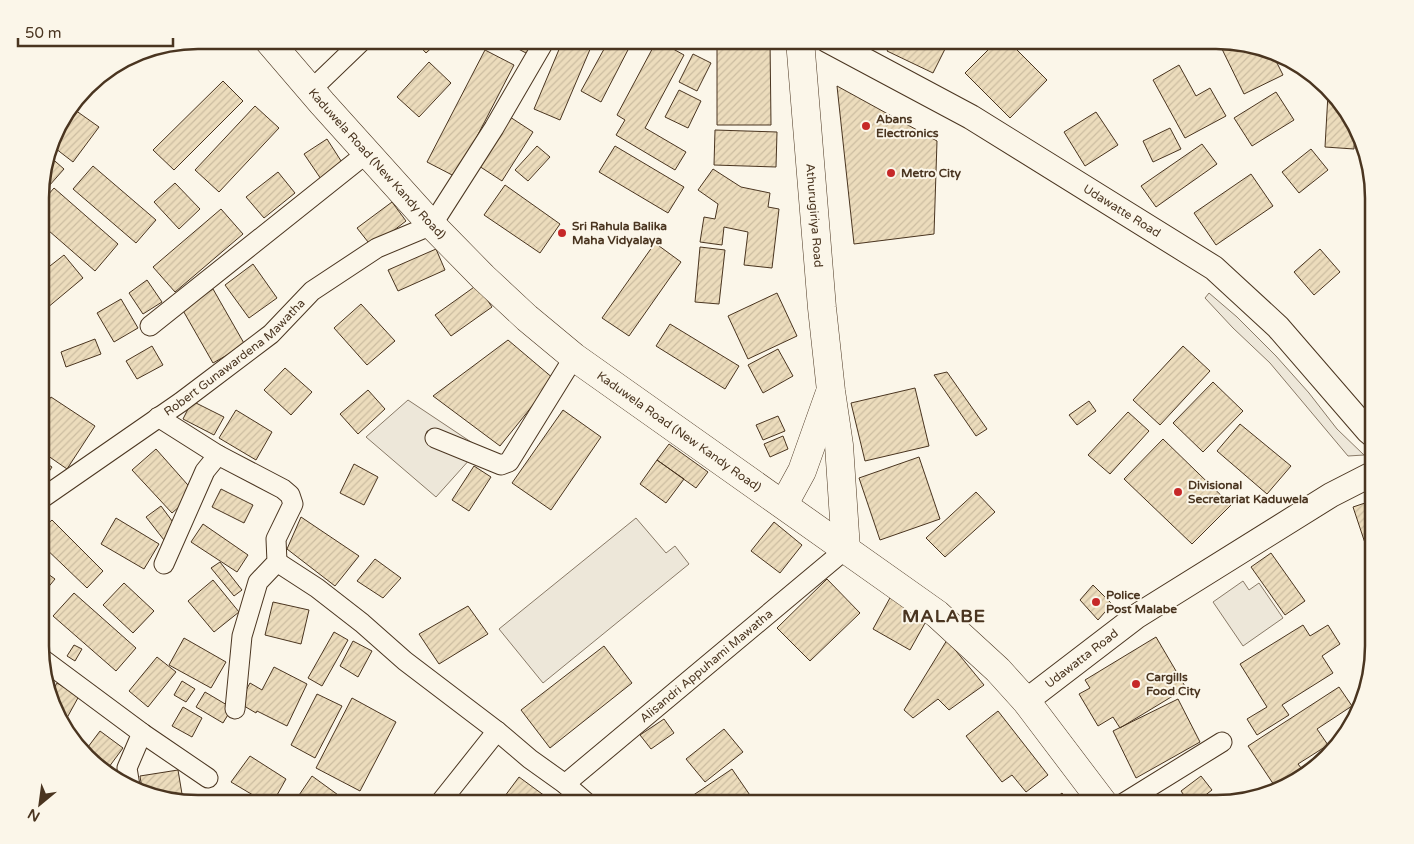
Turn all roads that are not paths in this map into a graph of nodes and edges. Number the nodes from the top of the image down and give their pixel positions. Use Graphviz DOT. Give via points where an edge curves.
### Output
graph roads {
  1 [pos="276,49"];
  2 [pos="354,49"];
  3 [pos="540,49"];
  4 [pos="801,49"];
  5 [pos="844,49"];
  6 [pos="311,90"];
  7 [pos="367,153"];
  8 [pos="432,225"];
  9 [pos="150,326"];
  10 [pos="574,357"];
  11 [pos="831,391"];
  12 [pos="158,417"];
  13 [pos="1365,428"];
  14 [pos="435,438"];
  15 [pos="218,455"];
  16 [pos="1365,478"];
  17 [pos="49,493"];
  18 [pos="784,504"];
  19 [pos="846,550"];
  20 [pos="277,562"];
  21 [pos="164,564"];
  22 [pos="50,665"];
  23 [pos="1026,701"];
  24 [pos="235,709"];
  25 [pos="497,731"];
  26 [pos="142,733"];
  27 [pos="1222,742"];
  28 [pos="129,778"];
  29 [pos="208,778"];
  30 [pos="565,784"];
  31 [pos="446,795"];
  32 [pos="578,795"];
  33 [pos="1097,795"];
  34 [pos="1137,795"];
  1 -- 6 [label="main road, Kaduwela Road (New Kandy Road)"];
  2 -- 6 [label="street"];
  3 -- 8 [label="street"];
  4 -- 11 [label="main road, Athurugiriya Road"];
  5 -- 13 [label="street, Udawatte Road" via="971,117 1214,268 1278,327"];
  6 -- 7 [label="main road, Kaduwela Road (New Kandy Road)"];
  7 -- 8 [label="main road, Kaduwela Road (New Kandy Road)"];
  7 -- 9 [label="street"];
  8 -- 10 [label="main road, Kaduwela Road (New Kandy Road)" via="482,277"];
  8 -- 12 [label="street, Robert Gunawardena Mawatha" via="377,248 312,291 271,334"];
  10 -- 14 [label="street" via="509,462 501,465"];
  10 -- 18 [label="main road, Kaduwela Road (New Kandy Road)"];
  11 -- 18 [label="main road, Athurugiriya Road" via="802,471"];
  11 -- 19 [label="main road, Athurugiriya Road" via="839,445"];
  12 -- 15 [label="street"];
  12 -- 17 [label="street, Robert Gunawardena Mawatha"];
  15 -- 20 [label="street" via="283,488 290,495 293,504 276,539"];
  15 -- 21 [label="street" via="205,471"];
  16 -- 23 [label="street, Udawatta Road" via="1137,616"];
  18 -- 19 [label="main road, Kaduwela Road (New Kandy Road)"];
  19 -- 23 [label="main road, Kaduwela Road (New Kandy Road)" via="937,614 998,670"];
  19 -- 30 [label="street, Alisandri Appuhami Mawatha"];
  20 -- 24 [label="street" via="258,582 242,636"];
  20 -- 25 [label="street" via="317,588"];
  22 -- 26 [label="street"];
  23 -- 33 [label="main road, Kaduwela Road (New Kandy Road)"];
  25 -- 30 [label="street"];
  25 -- 31 [label="street"];
  26 -- 28 [label="street" via="127,768"];
  26 -- 29 [label="street"];
  27 -- 34 [label="street"];
  30 -- 32 [label="street"];
}
